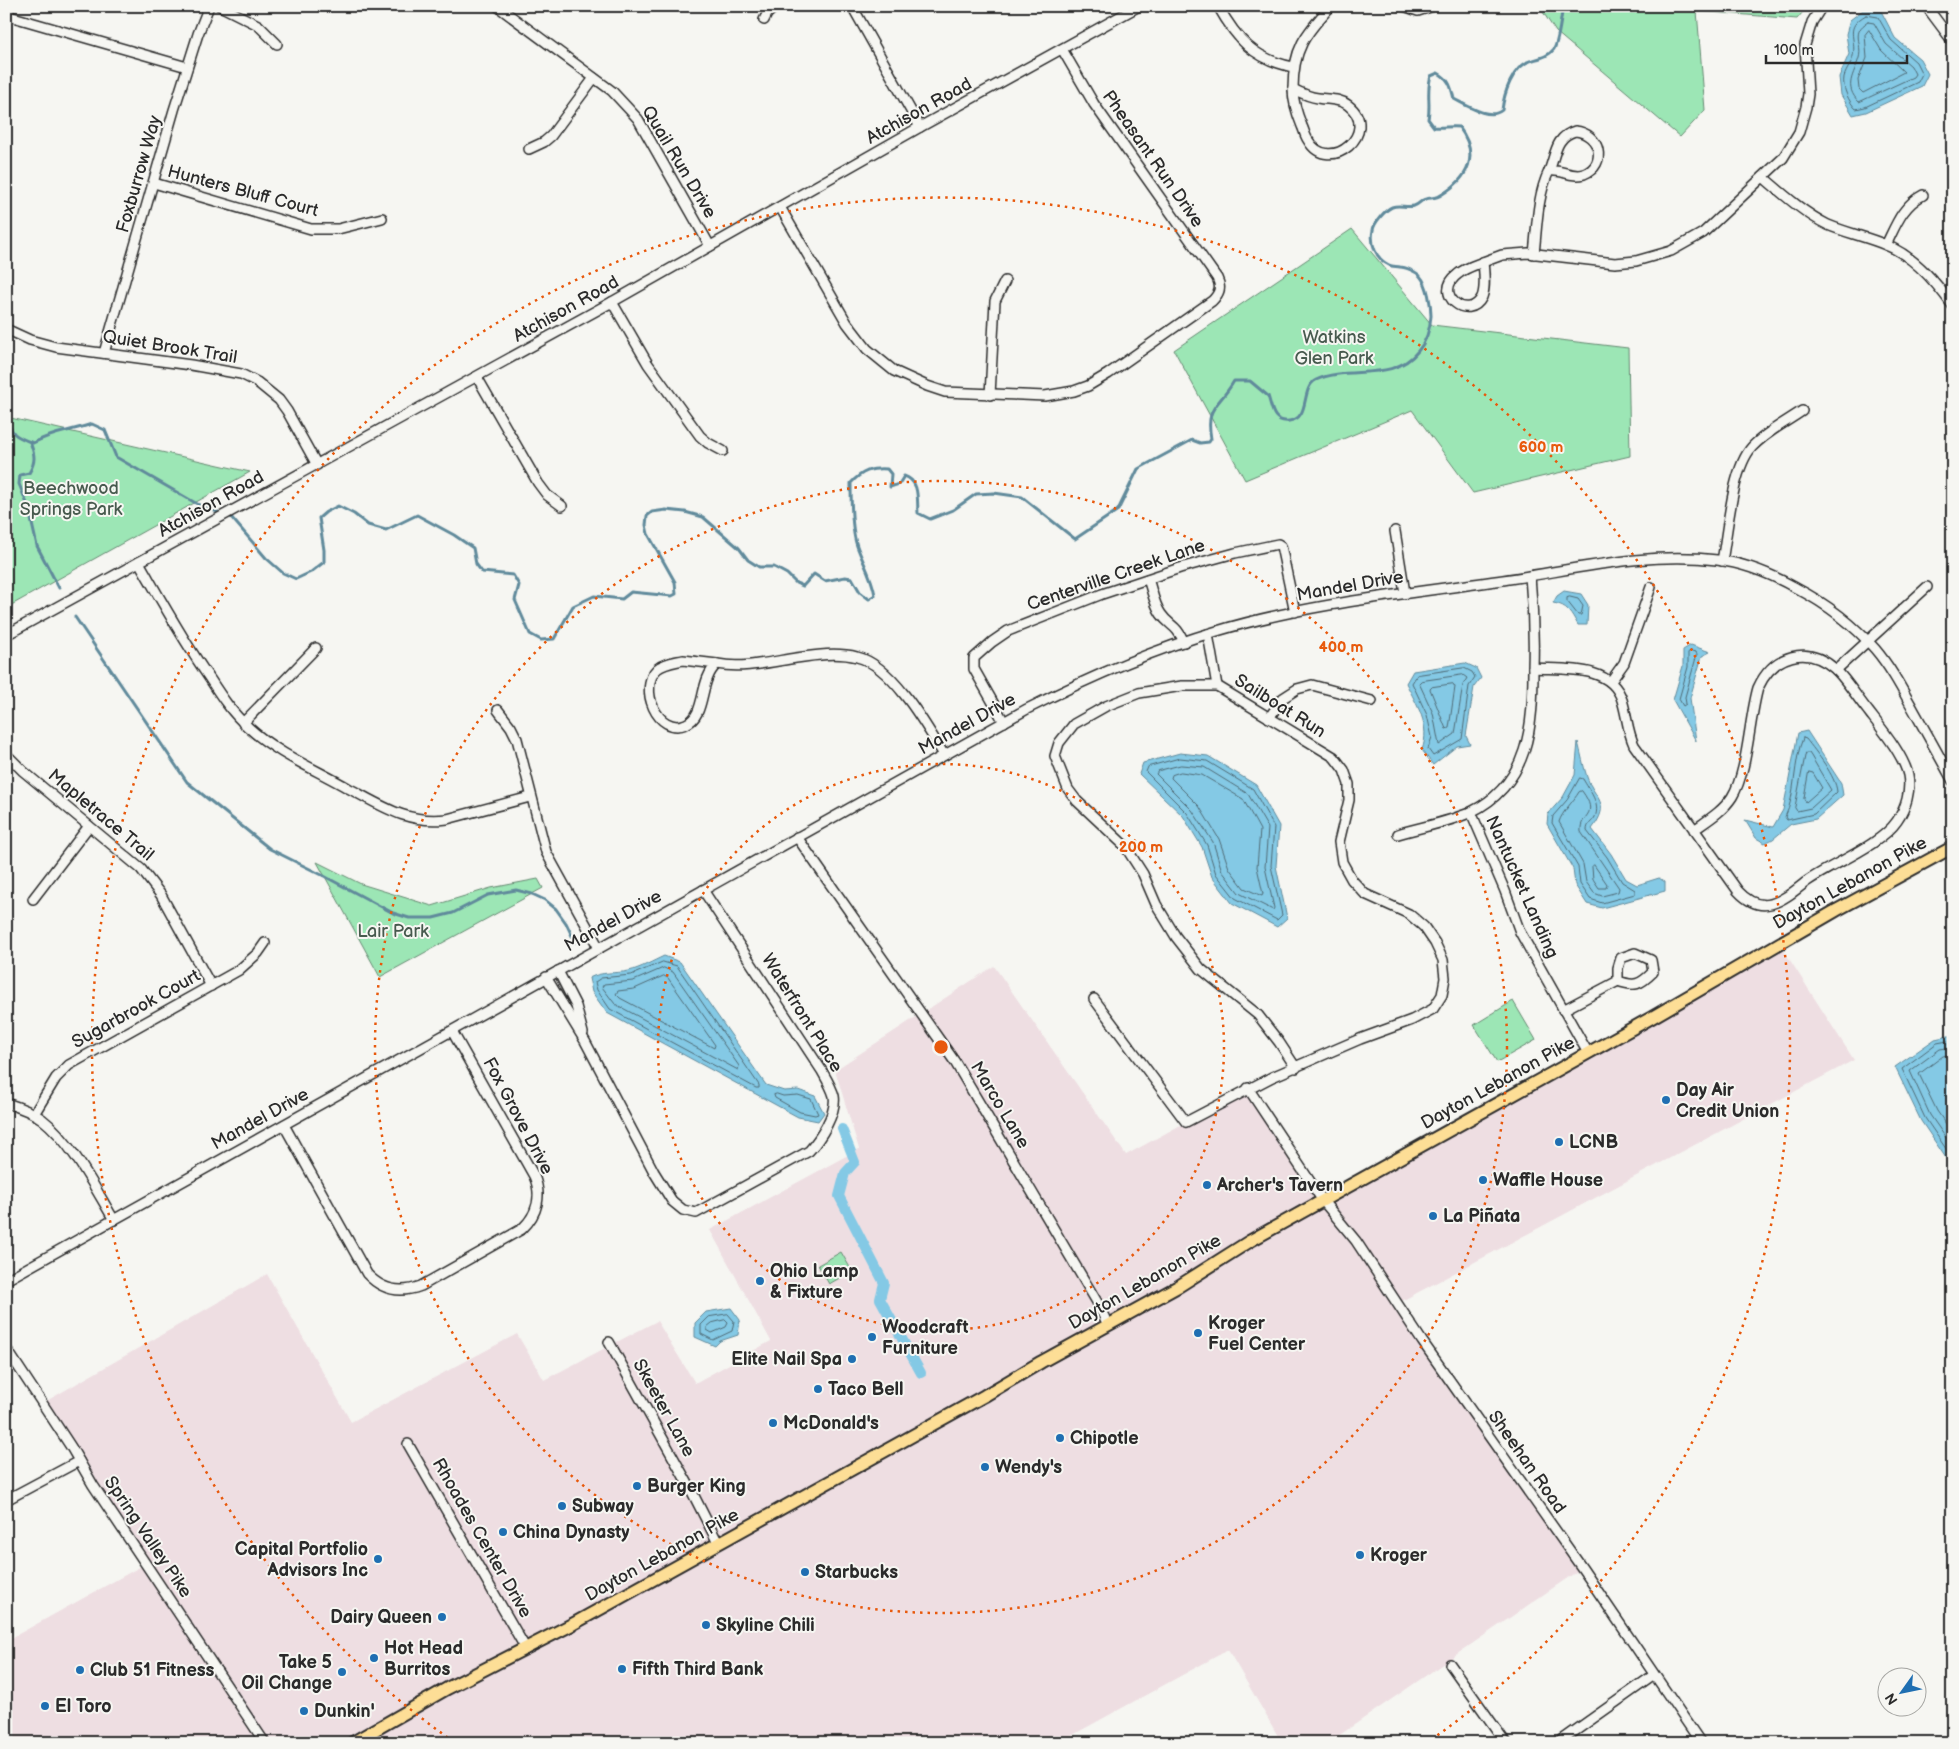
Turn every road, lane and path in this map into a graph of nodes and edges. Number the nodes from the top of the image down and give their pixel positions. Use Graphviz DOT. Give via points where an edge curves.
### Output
graph roads {
  1 [pos="209,6"];
  2 [pos="220,6"];
  3 [pos="497,6"];
  4 [pos="776,6"];
  5 [pos="852,6"];
  6 [pos="1139,6"];
  7 [pos="1218,6"];
  8 [pos="1331,6"];
  9 [pos="1404,6"];
  10 [pos="1433,6"];
  11 [pos="1822,6"];
  12 [pos="1926,6"];
  13 [pos="6,15"];
  14 [pos="764,20"];
  15 [pos="1953,42"];
  16 [pos="278,44"];
  17 [pos="1062,49"];
  18 [pos="1293,67"];
  19 [pos="188,68"];
  20 [pos="594,78"];
  21 [pos="1293,89"];
  22 [pos="920,127"];
  23 [pos="529,149"];
  24 [pos="1549,171"];
  25 [pos="1764,178"];
  26 [pos="154,183"];
  27 [pos="1923,195"];
  28 [pos="780,207"];
  29 [pos="382,218"];
  30 [pos="1886,245"];
  31 [pos="710,246"];
  32 [pos="1534,254"];
  33 [pos="1483,262"];
  34 [pos="1005,281"];
  35 [pos="612,302"];
  36 [pos="1953,306"];
  37 [pos="6,329"];
  38 [pos="104,353"];
  39 [pos="477,377"];
  40 [pos="990,395"];
  41 [pos="1802,411"];
  42 [pos="723,451"];
  43 [pos="316,464"];
  44 [pos="562,506"];
  45 [pos="1395,531"];
  46 [pos="1722,561"];
  47 [pos="139,562"];
  48 [pos="1530,576"];
  49 [pos="1148,579"];
  50 [pos="1651,587"];
  51 [pos="1927,588"];
  52 [pos="1404,593"];
  53 [pos="1295,612"];
  54 [pos="1208,634"];
  55 [pos="6,635"];
  56 [pos="1868,641"];
  57 [pos="1184,642"];
  58 [pos="316,648"];
  59 [pos="717,664"];
  60 [pos="1533,668"];
  61 [pos="1836,670"];
  62 [pos="1611,681"];
  63 [pos="1217,686"];
  64 [pos="1372,701"];
  65 [pos="498,710"];
  66 [pos="1268,718"];
  67 [pos="1004,722"];
  68 [pos="243,723"];
  69 [pos="6,754"];
  70 [pos="944,755"];
  71 [pos="1953,781"];
  72 [pos="530,797"];
  73 [pos="1471,812"];
  74 [pos="89,826"];
  75 [pos="1694,830"];
  76 [pos="1398,834"];
  77 [pos="797,837"];
  78 [pos="1953,847"];
  79 [pos="703,890"];
  80 [pos="33,899"];
  81 [pos="265,943"];
  82 [pos="599,948"];
  83 [pos="558,971"];
  84 [pos="546,977"];
  85 [pos="1618,981"];
  86 [pos="211,986"];
  87 [pos="1094,999"];
  88 [pos="1563,1010"];
  89 [pos="452,1031"];
  90 [pos="585,1041"];
  91 [pos="1588,1053"];
  92 [pos="1296,1068"];
  93 [pos="1248,1088"];
  94 [pos="6,1103"];
  95 [pos="34,1114"];
  96 [pos="284,1125"];
  97 [pos="1324,1201"];
  98 [pos="114,1220"];
  99 [pos="6,1280"];
  100 [pos="1108,1325"];
  101 [pos="609,1342"];
  102 [pos="6,1348"];
  103 [pos="408,1444"];
  104 [pos="78,1461"];
  105 [pos="6,1500"];
  106 [pos="718,1543"];
  107 [pos="526,1649"];
  108 [pos="1450,1664"];
  109 [pos="1654,1674"];
  110 [pos="265,1743"];
  111 [pos="352,1743"];
  112 [pos="1506,1743"];
  113 [pos="1558,1743"];
  114 [pos="1701,1743"];
  1 -- 19 [label="street, Foxburrow Way"];
  2 -- 16 [label="street" via="258,25"];
  3 -- 20 [label="street, Quail Run Drive"];
  4 -- 14 [label="street"];
  5 -- 22 [label="street"];
  6 -- 17 [label="street, Atchison Road"];
  7 -- 18 [label="street" via="1229,27 1248,48"];
  8 -- 18 [label="street" via="1306,38"];
  9 -- 10 [label="street" via="1418,11"];
  11 -- 25 [label="street" via="1812,22 1805,45 1808,94 1804,120 1791,148"];
  12 -- 15 [label="street"];
  13 -- 19 [label="street"];
  17 -- 22 [label="street, Atchison Road"];
  17 -- 40 [label="street, Pheasant Run Drive" via="1094,104 1217,278 1220,286 1218,296 1088,386 1059,395"];
  18 -- 21 [label="street"];
  19 -- 26 [label="street, Foxburrow Way"];
  20 -- 23 [label="street" via="552,136"];
  20 -- 31 [label="street, Quail Run Drive" via="612,91 638,119"];
  21 -- 21 [label="street" via="1298,118 1314,148 1337,153 1350,146 1358,132 1353,110 1341,101 1305,95"];
  22 -- 28 [label="street, Atchison Road"];
  24 -- 24 [label="street" via="1578,175 1588,171 1598,156 1594,140 1586,133 1575,131 1562,138"];
  24 -- 32 [label="street" via="1540,200"];
  25 -- 30 [label="street" via="1815,218"];
  25 -- 32 [label="street" via="1703,233 1653,257 1615,263"];
  26 -- 29 [label="street, Hunters Bluff Court" via="311,229 338,230"];
  26 -- 38 [label="street, Foxburrow Way"];
  27 -- 30 [label="street" via="1901,214"];
  28 -- 31 [label="street, Atchison Road"];
  28 -- 40 [label="street" via="847,323 880,361 894,371 945,392"];
  30 -- 36 [label="street" via="1931,278"];
  31 -- 35 [label="street, Atchison Road"];
  32 -- 33 [label="street" via="1511,254"];
  33 -- 33 [label="street" via="1458,274 1450,284 1449,294 1459,306 1472,306 1481,299"];
  34 -- 40 [label="street" via="995,301"];
  35 -- 39 [label="street, Atchison Road"];
  35 -- 42 [label="street" via="663,385 700,436"];
  37 -- 38 [label="street, Quiet Brook Trail" via="41,344"];
  38 -- 43 [label="street, Quiet Brook Trail" via="229,371 257,382 284,407"];
  39 -- 43 [label="street, Atchison Road"];
  39 -- 44 [label="street" via="538,483"];
  41 -- 46 [label="street" via="1760,440 1746,456 1737,479"];
  43 -- 47 [label="street, Atchison Road"];
  45 -- 52 [label="street"];
  46 -- 48 [label="street, Mandel Drive" via="1664,558"];
  46 -- 56 [label="street, Mandel Drive" via="1774,577 1797,588 1838,615"];
  47 -- 55 [label="street, Atchison Road"];
  47 -- 68 [label="street" via="184,641 226,704"];
  48 -- 52 [label="street, Mandel Drive"];
  48 -- 60 [label="street"];
  49 -- 53 [label="street, Centerville Creek Lane" via="1278,544"];
  49 -- 57 [label="street" via="1159,610 1176,627"];
  49 -- 67 [label="street, Centerville Creek Lane" via="1016,628 992,642 974,658 974,669"];
  50 -- 62 [label="street" via="1624,663"];
  51 -- 56 [label="street"];
  52 -- 53 [label="street, Mandel Drive"];
  53 -- 54 [label="street, Mandel Drive"];
  54 -- 57 [label="street, Mandel Drive"];
  54 -- 63 [label="street"];
  56 -- 61 [label="street"];
  56 -- 71 [label="street, Mandel Drive" via="1898,682"];
  57 -- 67 [label="street, Mandel Drive" via="1121,665"];
  58 -- 68 [label="street"];
  59 -- 59 [label="street" via="683,660 659,668 652,677 650,694 661,719 673,726 692,720 698,714 708,674"];
  59 -- 70 [label="street" via="758,665 828,655 858,657 872,662 899,688"];
  60 -- 62 [label="street" via="1584,671"];
  60 -- 73 [label="street" via="1532,720 1521,761 1504,787"];
  61 -- 75 [label="street" via="1806,656 1786,659 1770,668 1754,701 1736,789 1724,806"];
  61 -- 75 [label="street" via="1887,738 1907,772 1907,799 1890,830 1785,898 1767,905 1743,897"];
  62 -- 75 [label="street" via="1622,701 1634,745"];
  63 -- 66 [label="street, Sailboat Run"];
  63 -- 92 [label="street, Sailboat Run" via="1182,686 1139,693 1106,706 1074,724 1059,743 1055,756 1068,789 1077,801 1125,846 1144,874 1156,904 1176,937 1201,969 1258,1015"];
  64 -- 66 [label="street" via="1312,685 1297,688 1283,698"];
  65 -- 72 [label="street" via="517,739"];
  66 -- 92 [label="street, Sailboat Run" via="1334,758 1344,770 1349,784 1349,800 1339,842 1342,862 1365,894 1409,914 1424,927 1443,960 1445,978 1442,996 1433,1009"];
  67 -- 70 [label="street, Mandel Drive"];
  68 -- 72 [label="street" via="280,750 391,811 412,819 447,819"];
  69 -- 74 [label="street, Mapletrace Trail"];
  70 -- 77 [label="street, Mandel Drive"];
  72 -- 82 [label="street" via="546,852"];
  73 -- 76 [label="street"];
  73 -- 88 [label="street, Nantucket Landing" via="1520,932"];
  74 -- 80 [label="street"];
  74 -- 86 [label="street, Mapletrace Trail" via="152,881"];
  77 -- 79 [label="street, Mandel Drive"];
  77 -- 100 [label="street, Marco Lane" via="955,1062"];
  78 -- 91 [label="main road, Dayton Lebanon Pike"];
  79 -- 82 [label="street, Mandel Drive"];
  79 -- 90 [label="street, Waterfront Place" via="822,1071 834,1097 830,1118 820,1139 808,1152 696,1213 683,1210 672,1201 654,1172"];
  81 -- 86 [label="street, Sugarbrook Court" via="248,963"];
  82 -- 83 [label="street, Mandel Drive"];
  83 -- 84 [label="street, Mandel Drive"];
  83 -- 90 [label="street, Waterfront Place" via="576,1006"];
  84 -- 89 [label="street, Mandel Drive"];
  84 -- 90 [label="street, Waterfront Place"];
  85 -- 88 [label="street"];
  86 -- 95 [label="street, Sugarbrook Court" via="69,1065 56,1078"];
  87 -- 93 [label="street, Sailboat Run" via="1186,1122"];
  88 -- 91 [label="street, Nantucket Landing"];
  89 -- 96 [label="street, Mandel Drive"];
  89 -- 96 [label="street, Fox Grove Drive" via="534,1176 538,1201 534,1215 522,1229 421,1286 393,1290 380,1285 367,1274"];
  91 -- 97 [label="main road, Dayton Lebanon Pike"];
  92 -- 93 [label="street, Sailboat Run"];
  93 -- 97 [label="street, Sheehan Road"];
  94 -- 95 [label="street"];
  95 -- 98 [label="street" via="65,1143"];
  96 -- 98 [label="street, Mandel Drive"];
  97 -- 100 [label="main road, Dayton Lebanon Pike"];
  97 -- 109 [label="street, Sheehan Road" via="1356,1241"];
  98 -- 99 [label="street, Mandel Drive"];
  100 -- 106 [label="main road, Dayton Lebanon Pike"];
  101 -- 106 [label="street, Skeeter Lane"];
  102 -- 104 [label="street, Spring Valley Pike"];
  103 -- 107 [label="street, Rhoades Center Drive"];
  104 -- 105 [label="street"];
  104 -- 110 [label="street, Spring Valley Pike"];
  106 -- 107 [label="main road, Dayton Lebanon Pike"];
  107 -- 111 [label="main road, Dayton Lebanon Pike" via="448,1688"];
  108 -- 112 [label="street"];
  109 -- 113 [label="street"];
  109 -- 114 [label="street, Sheehan Road"];
}
